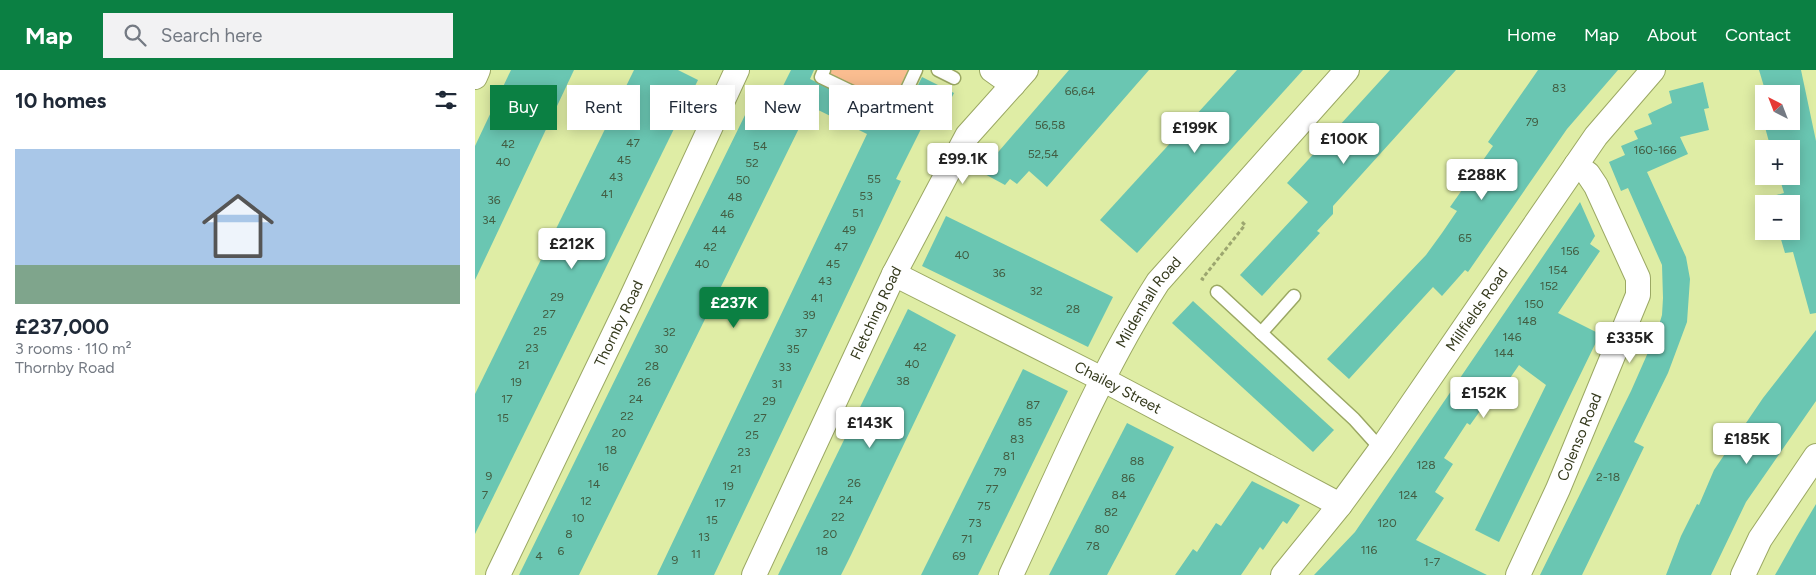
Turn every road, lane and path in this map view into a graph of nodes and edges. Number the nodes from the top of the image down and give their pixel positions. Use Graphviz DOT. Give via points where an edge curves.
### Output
graph roads {
  1 [pos="478,70"];
  2 [pos="737,70"];
  3 [pos="824,70"];
  4 [pos="916,70"];
  5 [pos="938,70"];
  6 [pos="992,70"];
  7 [pos="1347,70"];
  8 [pos="1653,70"];
  9 [pos="475,77"];
  10 [pos="1020,77"];
  11 [pos="954,78"];
  12 [pos="1576,164"];
  13 [pos="1225,205"];
  14 [pos="893,274"];
  15 [pos="1217,292"];
  16 [pos="1295,296"];
  17 [pos="1261,333"];
  18 [pos="1104,380"];
  19 [pos="1381,448"];
  20 [pos="1816,456"];
  21 [pos="1340,505"];
  22 [pos="498,575"];
  23 [pos="754,575"];
  24 [pos="1011,575"];
  25 [pos="1283,575"];
  26 [pos="1518,575"];
  27 [pos="1743,575"];
  1 -- 9 [label="street"];
  2 -- 22 [label="street, Thornby Road"];
  3 -- 4 [label="lane" via="821,77 896,113"];
  5 -- 11 [label="lane"];
  6 -- 10 [label="street"];
  7 -- 13 [label="street, Mildenhall Road"];
  8 -- 12 [label="street, Millfields Road"];
  10 -- 14 [label="street, Fletching Road" via="967,136"];
  12 -- 19 [label="street, Millfields Road"];
  12 -- 26 [label="street, Colenso Road" via="1596,186 1638,278 1638,294 1558,489"];
  13 -- 15 [label="path" via="1245,225 1202,279"];
  13 -- 18 [label="street, Mildenhall Road" via="1157,282"];
  14 -- 18 [label="street, Chailey Street"];
  14 -- 23 [label="street, Fletching Road"];
  15 -- 17 [label="lane"];
  16 -- 17 [label="lane"];
  17 -- 19 [label="lane"];
  18 -- 21 [label="street, Chailey Street"];
  18 -- 24 [label="street, Mildenhall Road"];
  19 -- 21 [label="street, Millfields Road"];
  20 -- 27 [label="street" via="1760,539"];
  21 -- 25 [label="street, Millfields Road"];
}
